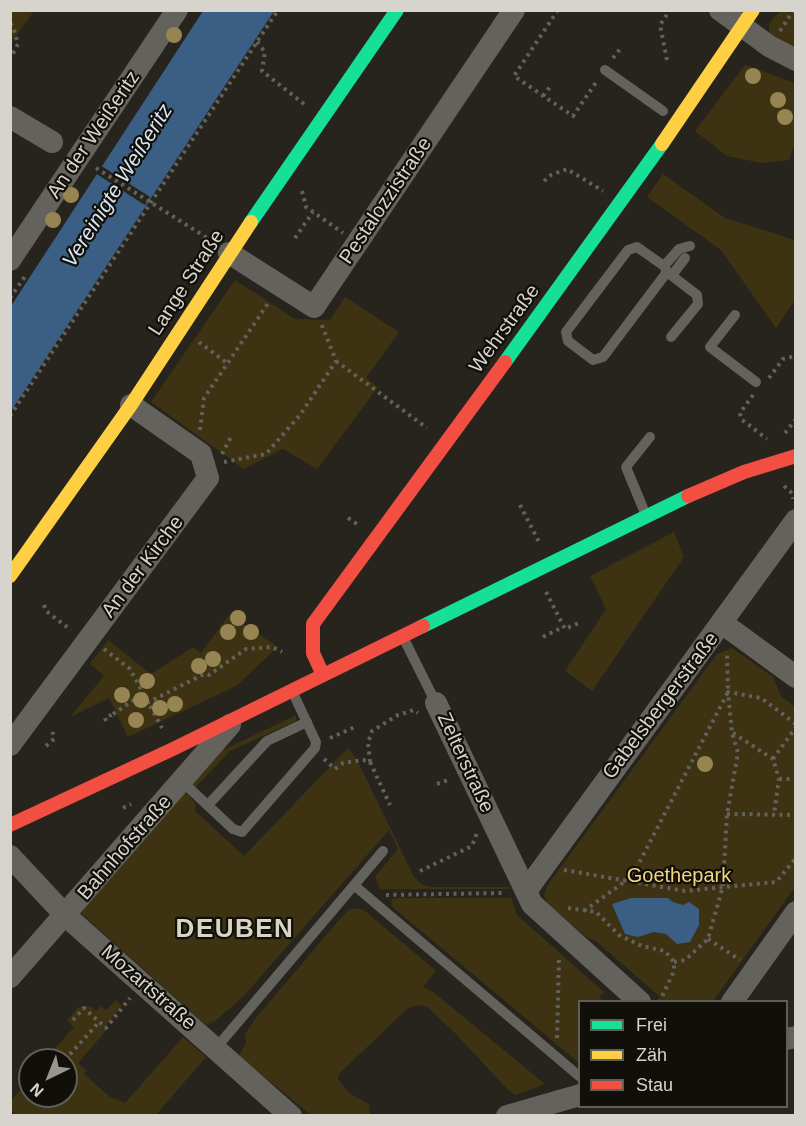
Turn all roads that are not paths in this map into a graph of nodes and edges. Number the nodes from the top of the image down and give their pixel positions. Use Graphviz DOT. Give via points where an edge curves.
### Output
graph roads {
  1 [pos="177,10"];
  2 [pos="397,10"];
  3 [pos="514,10"];
  4 [pos="720,10"];
  5 [pos="748,18"];
  6 [pos="795,60"];
  7 [pos="605,70"];
  8 [pos="663,111"];
  9 [pos="10,117"];
  10 [pos="52,142"];
  11 [pos="690,246"];
  12 [pos="220,247"];
  13 [pos="685,258"];
  14 [pos="10,260"];
  15 [pos="668,270"];
  16 [pos="735,315"];
  17 [pos="671,337"];
  18 [pos="758,384"];
  19 [pos="131,405"];
  20 [pos="650,437"];
  21 [pos="795,456"];
  22 [pos="646,516"];
  23 [pos="795,520"];
  24 [pos="10,576"];
  25 [pos="729,628"];
  26 [pos="403,636"];
  27 [pos="323,675"];
  28 [pos="795,677"];
  29 [pos="292,690"];
  30 [pos="431,710"];
  31 [pos="236,717"];
  32 [pos="307,722"];
  33 [pos="10,745"];
  34 [pos="180,785"];
  35 [pos="208,805"];
  36 [pos="10,825"];
  37 [pos="383,851"];
  38 [pos="10,856"];
  39 [pos="355,886"];
  40 [pos="526,891"];
  41 [pos="795,912"];
  42 [pos="66,916"];
  43 [pos="10,977"];
  44 [pos="638,1000"];
  45 [pos="733,1000"];
  46 [pos="216,1048"];
  47 [pos="578,1075"];
  48 [pos="578,1095"];
  49 [pos="291,1116"];
  50 [pos="507,1116"];
  1 -- 14 [label="street, An der Weißeritz"];
  2 -- 12 [label="street, Lange Straße"];
  3 -- 12 [label="street, Pestalozzistraße" via="314,307"];
  4 -- 5 [label="street"];
  5 -- 6 [label="street" via="769,46"];
  5 -- 27 [label="street, Wehrstraße" via="628,194 313,624 313,652"];
  7 -- 8 [label="lane"];
  9 -- 10 [label="street"];
  11 -- 15 [label="lane" via="679,249"];
  12 -- 19 [label="street, Lange Straße"];
  13 -- 15 [label="lane"];
  15 -- 15 [label="lane" via="637,247 628,250 566,332 568,341 593,360 603,357"];
  15 -- 17 [label="lane" via="698,295 698,304"];
  16 -- 18 [label="lane" via="710,347"];
  19 -- 24 [label="street, Lange Straße"];
  19 -- 33 [label="street, An der Kirche" via="201,454 208,478"];
  20 -- 22 [label="lane" via="626,467"];
  21 -- 22 [label="street" via="744,472"];
  22 -- 26 [label="street"];
  23 -- 25 [label="street, Gabelsbergerstraße"];
  25 -- 28 [label="street"];
  25 -- 40 [label="street, Gabelsbergerstraße"];
  26 -- 27 [label="street"];
  26 -- 30 [label="lane, Zelterstraße"];
  27 -- 29 [label="street"];
  29 -- 31 [label="street"];
  29 -- 32 [label="lane"];
  30 -- 40 [label="street, Zelterstraße"];
  31 -- 34 [label="street, Bahnhofstraße"];
  31 -- 36 [label="street"];
  32 -- 35 [label="lane" via="267,741"];
  32 -- 35 [label="lane" via="316,742 313,753 242,832 233,829"];
  34 -- 35 [label="lane" via="188,787"];
  34 -- 42 [label="street, Bahnhofstraße"];
  37 -- 39 [label="lane"];
  38 -- 42 [label="street, Mozartstraße"];
  39 -- 46 [label="lane"];
  39 -- 47 [label="lane"];
  40 -- 44 [label="street, Zelterstraße" via="532,904"];
  41 -- 45 [label="street"];
  42 -- 43 [label="street, Bahnhofstraße"];
  42 -- 46 [label="street, Mozartstraße"];
  46 -- 49 [label="street, Mozartstraße"];
  48 -- 50 [label="street"];
}
